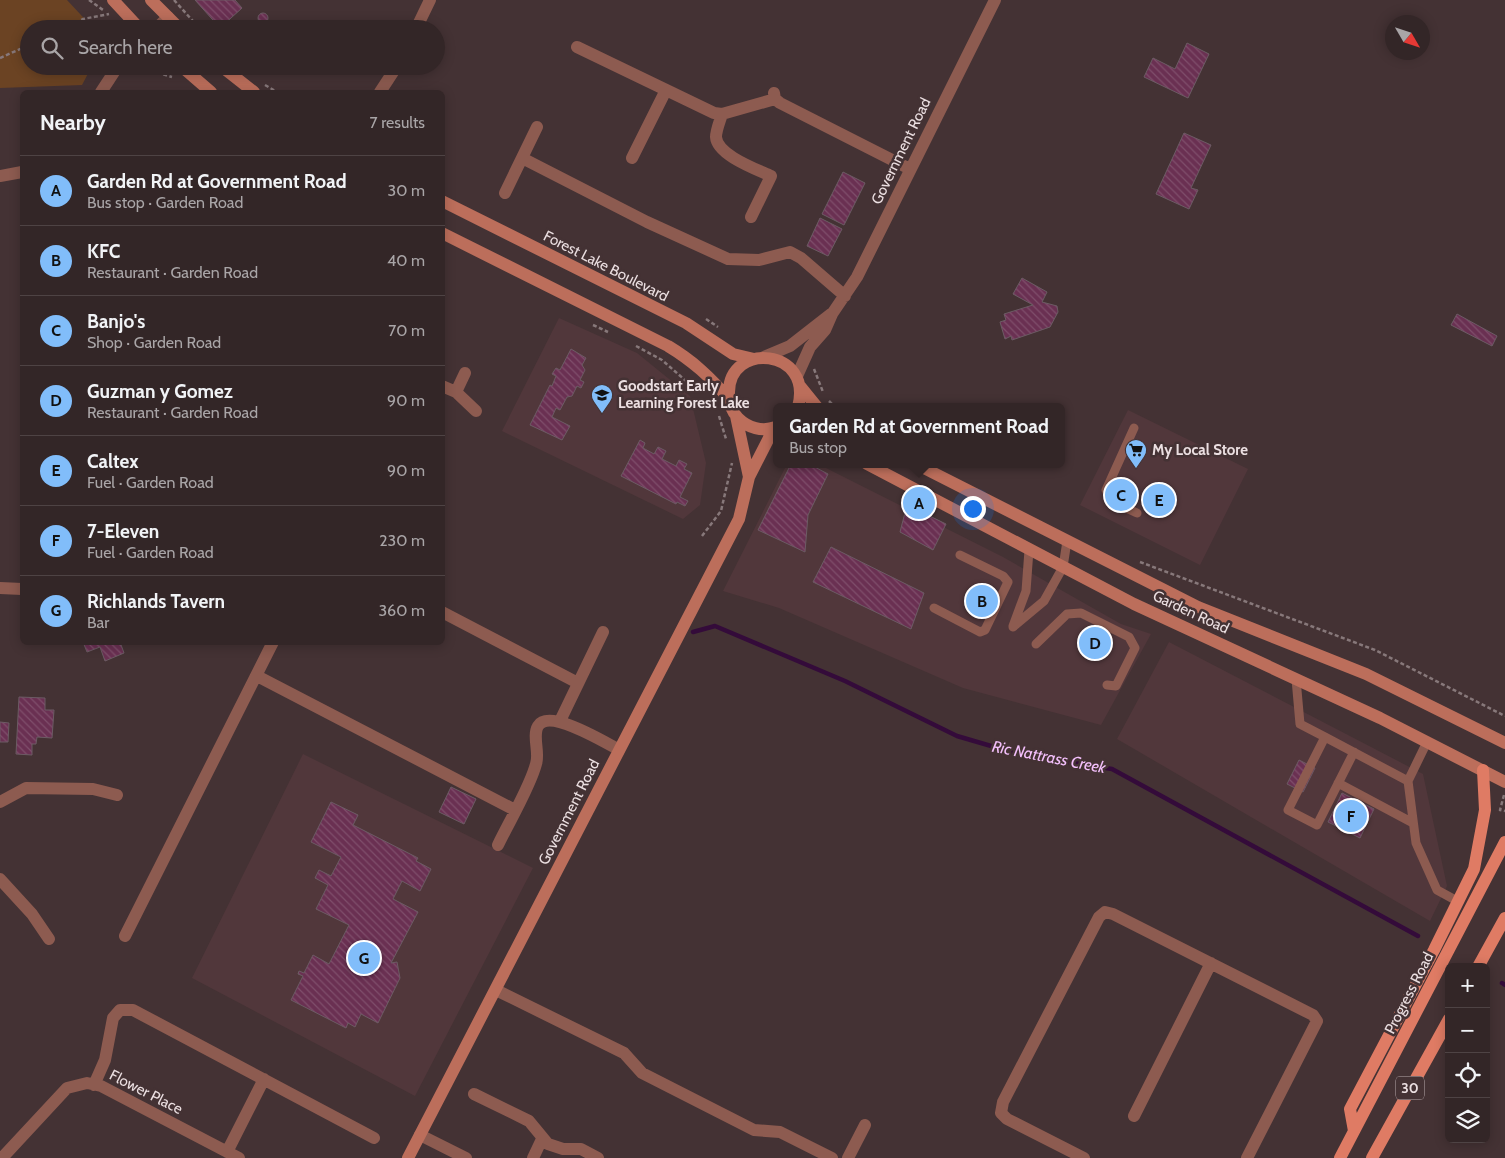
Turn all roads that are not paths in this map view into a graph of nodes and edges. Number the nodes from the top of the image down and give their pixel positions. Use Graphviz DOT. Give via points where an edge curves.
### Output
graph roads {
  1 [pos="113,0"];
  2 [pos="151,0"];
  3 [pos="430,0"];
  4 [pos="994,0"];
  5 [pos="168,17"];
  6 [pos="132,20"];
  7 [pos="165,20"];
  8 [pos="171,20"];
  9 [pos="420,20"];
  10 [pos="577,47"];
  11 [pos="112,75"];
  12 [pos="191,75"];
  13 [pos="232,75"];
  14 [pos="391,75"];
  15 [pos="102,90"];
  16 [pos="209,90"];
  17 [pos="251,90"];
  18 [pos="381,90"];
  19 [pos="666,90"];
  20 [pos="722,114"];
  21 [pos="538,127"];
  22 [pos="522,158"];
  23 [pos="632,158"];
  24 [pos="910,169"];
  25 [pos="20,172"];
  26 [pos="0,176"];
  27 [pos="505,193"];
  28 [pos="445,203"];
  29 [pos="751,217"];
  30 [pos="445,234"];
  31 [pos="845,296"];
  32 [pos="832,314"];
  33 [pos="759,358"];
  34 [pos="465,373"];
  35 [pos="798,381"];
  36 [pos="445,387"];
  37 [pos="456,392"];
  38 [pos="729,399"];
  39 [pos="798,403"];
  40 [pos="815,403"];
  41 [pos="476,410"];
  42 [pos="736,416"];
  43 [pos="773,428"];
  44 [pos="1134,428"];
  45 [pos="773,433"];
  46 [pos="875,468"];
  47 [pos="924,468"];
  48 [pos="749,477"];
  49 [pos="1137,513"];
  50 [pos="1066,541"];
  51 [pos="1030,550"];
  52 [pos="960,555"];
  53 [pos="1063,567"];
  54 [pos="0,588"];
  55 [pos="20,589"];
  56 [pos="934,608"];
  57 [pos="445,614"];
  58 [pos="603,632"];
  59 [pos="1036,644"];
  60 [pos="272,645"];
  61 [pos="257,676"];
  62 [pos="1296,679"];
  63 [pos="578,684"];
  64 [pos="1107,685"];
  65 [pos="560,721"];
  66 [pos="1325,737"];
  67 [pos="1427,742"];
  68 [pos="1505,743"];
  69 [pos="618,749"];
  70 [pos="1354,752"];
  71 [pos="1483,770"];
  72 [pos="1408,781"];
  73 [pos="1505,782"];
  74 [pos="1338,783"];
  75 [pos="117,795"];
  76 [pos="0,802"];
  77 [pos="514,810"];
  78 [pos="1413,823"];
  79 [pos="1505,842"];
  80 [pos="498,845"];
  81 [pos="0,879"];
  82 [pos="1459,902"];
  83 [pos="1505,918"];
  84 [pos="124,936"];
  85 [pos="50,939"];
  86 [pos="1211,963"];
  87 [pos="1480,963"];
  88 [pos="496,990"];
  89 [pos="1445,1026"];
  90 [pos="264,1079"];
  91 [pos="94,1084"];
  92 [pos="474,1094"];
  93 [pos="1134,1116"];
  94 [pos="865,1125"];
  95 [pos="1354,1131"];
  96 [pos="420,1135"];
  97 [pos="374,1138"];
  98 [pos="542,1139"];
  99 [pos="233,1155"];
  100 [pos="2,1158"];
  101 [pos="408,1158"];
  102 [pos="466,1158"];
  103 [pos="532,1158"];
  104 [pos="598,1158"];
  105 [pos="832,1158"];
  106 [pos="848,1158"];
  107 [pos="1084,1158"];
  108 [pos="1247,1158"];
  109 [pos="1340,1158"];
  110 [pos="1372,1158"];
  1 -- 6 [label="main road"];
  2 -- 5 [label="main road"];
  3 -- 9 [label="street"];
  4 -- 24 [label="street, Government Road"];
  5 -- 7 [label="street"];
  5 -- 8 [label="main road"];
  10 -- 19 [label="street"];
  11 -- 15 [label="street"];
  12 -- 16 [label="main road"];
  13 -- 17 [label="main road"];
  14 -- 18 [label="street"];
  19 -- 20 [label="street"];
  19 -- 23 [label="street"];
  20 -- 24 [label="street" via="774,96"];
  20 -- 29 [label="street" via="716,136 723,152 771,176"];
  21 -- 22 [label="street"];
  22 -- 27 [label="street"];
  22 -- 31 [label="street" via="646,222 728,259 759,260 790,252"];
  24 -- 31 [label="street, Government Road"];
  25 -- 26 [label="street"];
  28 -- 33 [label="main road, Forest Lake Boulevard" via="686,323 733,354"];
  30 -- 38 [label="main road" via="668,346 690,359"];
  31 -- 32 [label="street, Government Road"];
  32 -- 33 [label="street, Government Road" via="790,346"];
  32 -- 35 [label="street, Government Road" via="825,330 805,356"];
  33 -- 35 [label="main road, Forest Lake Boulevard" via="783,362"];
  33 -- 38 [label="main road" via="737,370 729,389"];
  34 -- 37 [label="street"];
  35 -- 39 [label="main road"];
  35 -- 40 [label="main road"];
  36 -- 37 [label="street"];
  37 -- 41 [label="street"];
  38 -- 42 [label="main road, Government Road"];
  42 -- 43 [label="main road" via="753,428"];
  42 -- 48 [label="main road, Government Road"];
  44 -- 49 [label="lane" via="1106,490 1112,501"];
  45 -- 48 [label="main road, Government Road"];
  46 -- 51 [label="main road, Garden Road"];
  47 -- 50 [label="main road, Garden Road"];
  48 -- 69 [label="main road, Government Road" via="739,519"];
  50 -- 53 [label="lane"];
  50 -- 68 [label="main road, Garden Road" via="1198,607 1331,658"];
  51 -- 53 [label="main road, Garden Road"];
  51 -- 53 [label="lane" via="1026,590 1013,627 1044,601"];
  52 -- 56 [label="lane" via="1003,576 1008,582 985,630 980,632"];
  53 -- 62 [label="main road, Garden Road" via="1134,604"];
  54 -- 55 [label="street"];
  57 -- 63 [label="street"];
  58 -- 63 [label="street"];
  59 -- 64 [label="lane" via="1067,614 1081,613 1129,637 1135,648 1132,656 1116,686"];
  60 -- 61 [label="street"];
  61 -- 77 [label="street"];
  61 -- 84 [label="street"];
  62 -- 66 [label="lane" via="1300,724"];
  62 -- 67 [label="main road, Garden Road"];
  63 -- 65 [label="street"];
  65 -- 69 [label="street"];
  65 -- 77 [label="street" via="550,719 538,726 536,766"];
  66 -- 70 [label="lane"];
  66 -- 74 [label="lane" via="1288,810 1317,825"];
  67 -- 71 [label="main road, Garden Road"];
  67 -- 72 [label="lane"];
  69 -- 88 [label="main road, Government Road"];
  70 -- 72 [label="lane"];
  70 -- 74 [label="lane"];
  71 -- 73 [label="main road, Garden Road"];
  71 -- 82 [label="main road" via="1485,810 1479,852"];
  72 -- 78 [label="lane"];
  74 -- 78 [label="lane"];
  75 -- 76 [label="street" via="93,789 26,788"];
  77 -- 80 [label="street"];
  78 -- 82 [label="lane" via="1416,843 1437,890"];
  79 -- 95 [label="main road, Progress Road / 30"];
  81 -- 85 [label="street"];
  82 -- 95 [label="main road" via="1350,1109"];
  83 -- 87 [label="main road"];
  86 -- 93 [label="street"];
  86 -- 107 [label="street" via="1113,914 1105,912 1099,917 1003,1102 1001,1113 1006,1119"];
  86 -- 108 [label="street" via="1313,1015 1317,1021"];
  88 -- 96 [label="main road, Government Road"];
  88 -- 105 [label="street" via="624,1053 642,1073 754,1130 780,1132"];
  89 -- 110 [label="main road, 30"];
  90 -- 91 [label="street" via="132,1010 120,1010 113,1018 105,1060"];
  90 -- 97 [label="street"];
  90 -- 99 [label="street"];
  91 -- 99 [label="street, Flower Place"];
  91 -- 100 [label="street, Flower Place" via="76,1084 67,1088"];
  92 -- 98 [label="street" via="529,1121"];
  94 -- 106 [label="street"];
  95 -- 109 [label="main road, Progress Road / 30"];
  96 -- 101 [label="main road, Government Road"];
  96 -- 102 [label="street"];
  98 -- 103 [label="street"];
  98 -- 104 [label="street" via="563,1149 581,1149"];
}
